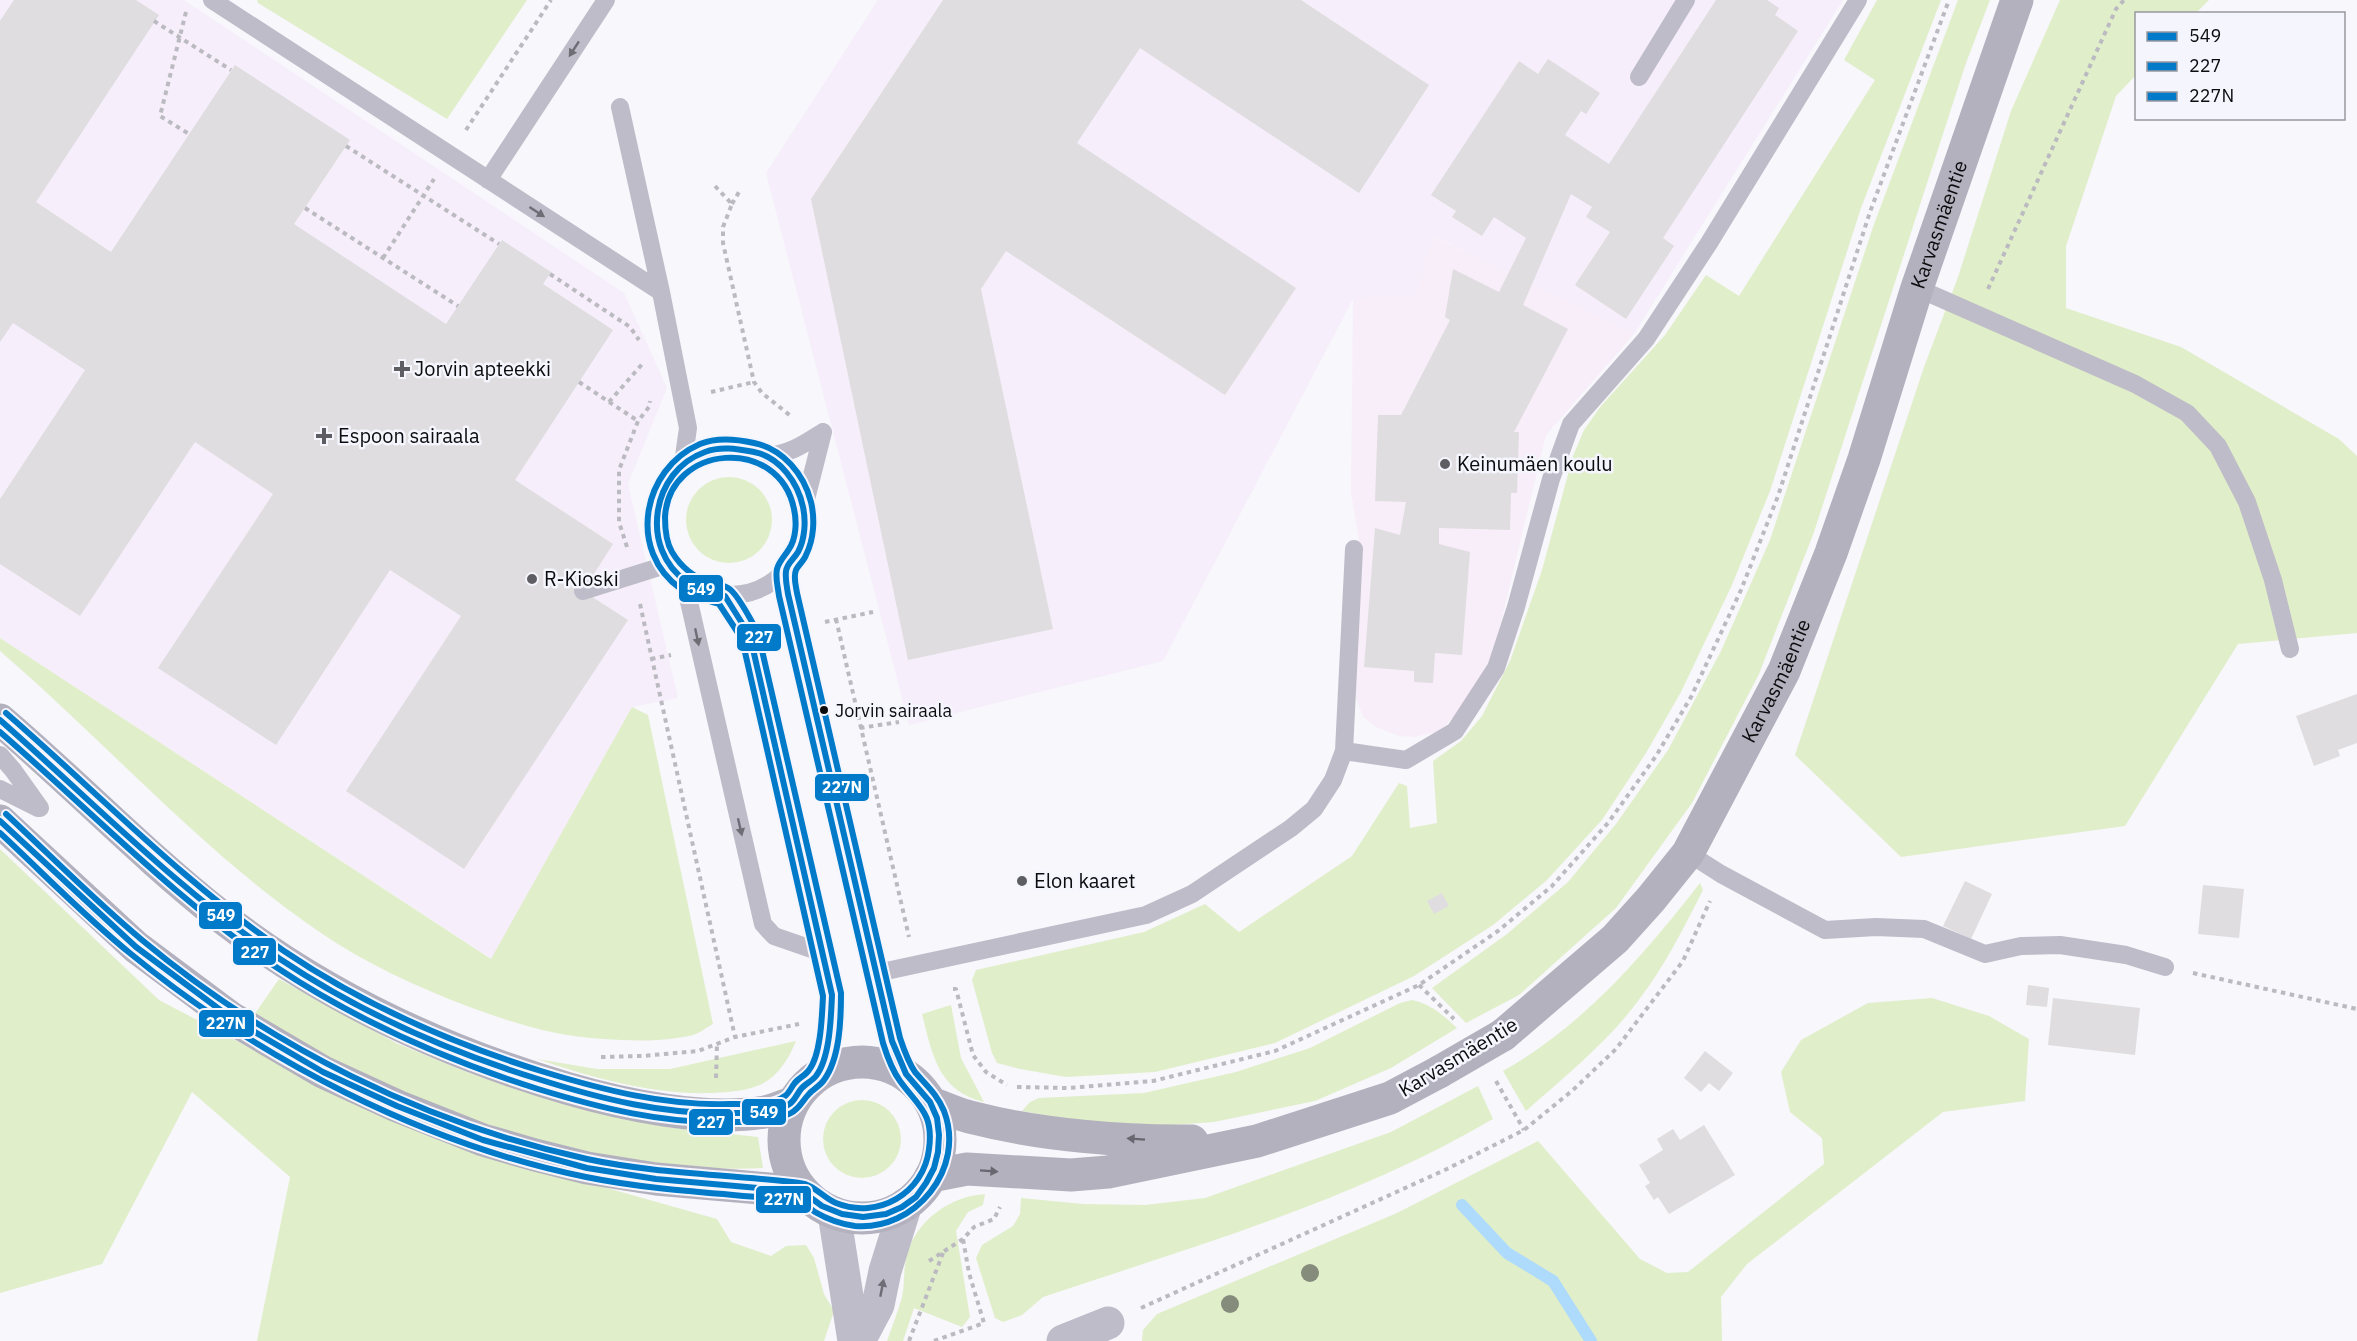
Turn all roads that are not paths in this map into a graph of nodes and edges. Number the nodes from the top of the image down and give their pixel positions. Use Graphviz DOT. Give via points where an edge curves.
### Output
graph roads {
  1 [pos="212,0"];
  2 [pos="606,0"];
  3 [pos="1686,0"];
  4 [pos="1858,0"];
  5 [pos="2017,0"];
  6 [pos="1639,77"];
  7 [pos="620,107"];
  8 [pos="488,180"];
  9 [pos="1917,288"];
  10 [pos="661,292"];
  11 [pos="767,456"];
  12 [pos="683,463"];
  13 [pos="804,508"];
  14 [pos="1354,549"];
  15 [pos="669,564"];
  16 [pos="786,571"];
  17 [pos="684,580"];
  18 [pos="583,591"];
  19 [pos="725,596"];
  20 [pos="2290,650"];
  21 [pos="0,720"];
  22 [pos="1344,752"];
  23 [pos="0,755"];
  24 [pos="0,789"];
  25 [pos="0,821"];
  26 [pos="1688,853"];
  27 [pos="823,953"];
  28 [pos="2165,967"];
  29 [pos="877,973"];
  30 [pos="817,1075"];
  31 [pos="907,1075"];
  32 [pos="792,1103"];
  33 [pos="931,1103"];
  34 [pos="1257,1141"];
  35 [pos="931,1176"];
  36 [pos="803,1192"];
  37 [pos="906,1204"];
  38 [pos="834,1213"];
  39 [pos="1112,1332"];
  40 [pos="854,1341"];
  41 [pos="859,1341"];
  42 [pos="1063,1341"];
  1 -- 8 [label="lane"];
  2 -- 8 [label="lane, one-way"];
  3 -- 6 [label="lane"];
  4 -- 22 [label="lane" via="1646,339 1571,424 1496,668 1455,731 1406,760"];
  5 -- 9 [label="main road, Karvasmäentie"];
  7 -- 10 [label="lane"];
  8 -- 10 [label="lane, one-way"];
  9 -- 20 [label="lane" via="2135,384 2187,413 2218,446 2247,502 2273,580"];
  9 -- 26 [label="main road, Karvasmäentie" via="1853,490 1784,671"];
  10 -- 12 [label="lane" via="688,428"];
  11 -- 12 [label="lane" via="746,447 723,446 701,451"];
  11 -- 13 [label="lane" via="784,469 797,487"];
  11 -- 13 [label="lane" via="799,448 823,432"];
  12 -- 15 [label="lane" via="667,479 658,500 655,522 659,544"];
  13 -- 16 [label="lane" via="804,531 798,552"];
  14 -- 22 [label="lane"];
  15 -- 17 [label="lane"];
  15 -- 18 [label="lane"];
  16 -- 19 [label="lane" via="768,585"];
  16 -- 29 [label="lane" via="788,594"];
  17 -- 19 [label="lane"];
  17 -- 27 [label="lane, one-way" via="763,924 774,936"];
  19 -- 27 [label="lane" via="750,636"];
  21 -- 32 [label="main road" via="150,857 220,915 341,997 401,1027 524,1075 652,1109 715,1114 766,1112"];
  22 -- 29 [label="lane" via="1333,780 1314,808 1291,828 1192,894 1146,915"];
  23 -- 24 [label="lane" via="40,808"];
  25 -- 36 [label="main road" via="136,947 231,1018 323,1072 419,1115 535,1155 656,1179"];
  26 -- 28 [label="lane" via="1825,930 1924,929 1985,954 2021,946 2060,945 2126,955"];
  26 -- 34 [label="main road, Karvasmäentie, bridge" via="1615,939 1503,1035 1390,1098"];
  27 -- 30 [label="lane" via="832,994 832,1017"];
  29 -- 31 [label="lane" via="890,1035"];
  30 -- 31 [label="main road" via="852,1061 871,1061"];
  30 -- 32 [label="main road" via="802,1087"];
  31 -- 33 [label="main road"];
  32 -- 36 [label="main road" via="783,1140 789,1167"];
  34 -- 33 [label="main road, Karvasmäentie, one-way" via="1167,1142 1095,1137 972,1118"];
  33 -- 35 [label="main road" via="940,1139"];
  35 -- 34 [label="main road, Karvasmäentie, one-way" via="967,1169 1071,1175 1108,1172"];
  35 -- 37 [label="main road"];
  36 -- 38 [label="main road"];
  37 -- 38 [label="main road" via="871,1218"];
  41 -- 37 [label="street, one-way" via="878,1305"];
  38 -- 40 [label="street"];
  39 -- 42 [label="street"];
}
